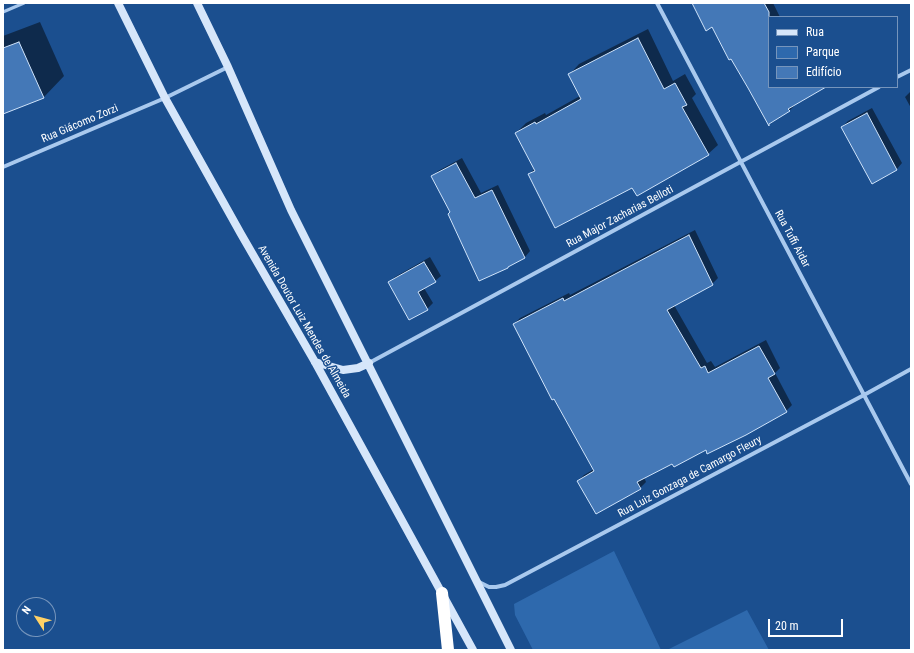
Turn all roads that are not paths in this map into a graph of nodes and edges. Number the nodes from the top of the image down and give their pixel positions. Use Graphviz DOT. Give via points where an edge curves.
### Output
graph roads {
  1 [pos="24,3"];
  2 [pos="118,3"];
  3 [pos="197,3"];
  4 [pos="658,3"];
  5 [pos="3,12"];
  6 [pos="228,67"];
  7 [pos="911,70"];
  8 [pos="898,77"];
  9 [pos="877,88"];
  10 [pos="165,98"];
  11 [pos="741,162"];
  12 [pos="3,166"];
  13 [pos="315,362"];
  14 [pos="369,363"];
  15 [pos="911,369"];
  16 [pos="864,395"];
  17 [pos="911,484"];
  18 [pos="476,580"];
  19 [pos="442,593"];
  20 [pos="448,650"];
  21 [pos="473,650"];
  22 [pos="511,650"];
  1 -- 5 [label="lane"];
  2 -- 10 [label="main road, Avenida Doutor Luiz Mendes de Almeida"];
  3 -- 6 [label="main road"];
  4 -- 11 [label="street, Rua Tuffi Aidar"];
  6 -- 10 [label="street, Rua Giácomo Zorzi"];
  6 -- 14 [label="main road" via="291,210"];
  7 -- 8 [label="street"];
  9 -- 11 [label="street, Rua Major Zacharias Belloti"];
  10 -- 12 [label="street, Rua Giácomo Zorzi"];
  10 -- 13 [label="main road, Avenida Doutor Luiz Mendes de Almeida"];
  11 -- 14 [label="street, Rua Major Zacharias Belloti"];
  11 -- 16 [label="street, Rua Tuffi Aidar"];
  13 -- 14 [label="main road" via="344,370"];
  13 -- 19 [label="main road, Avenida Doutor Luiz Mendes de Almeida"];
  14 -- 18 [label="main road"];
  15 -- 16 [label="street, Rua Luiz Gonzaga de Camargo Fleury"];
  16 -- 17 [label="street, Rua Tuffi Aidar"];
  16 -- 18 [label="street, Rua Luiz Gonzaga de Camargo Fleury" via="505,584 490,587"];
  18 -- 22 [label="main road"];
  19 -- 20 [label="highway"];
  19 -- 21 [label="main road, Avenida Doutor Luiz Mendes de Almeida"];
}
